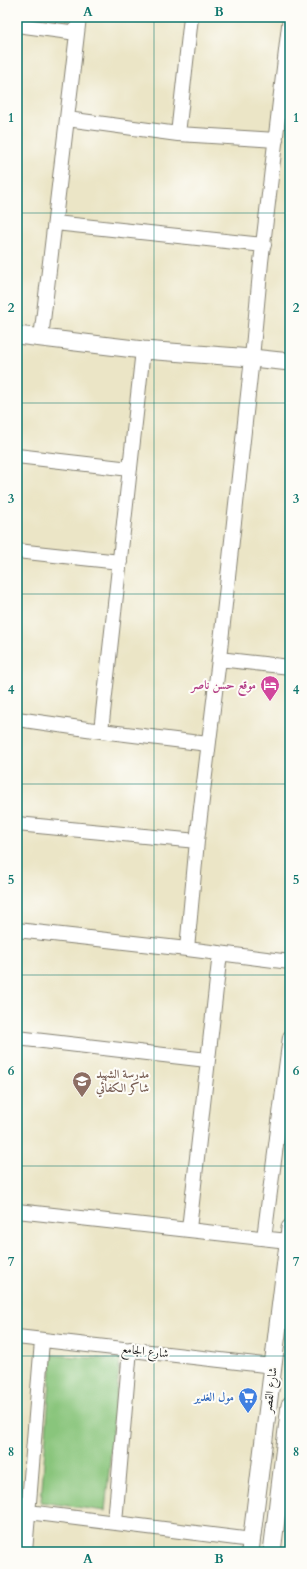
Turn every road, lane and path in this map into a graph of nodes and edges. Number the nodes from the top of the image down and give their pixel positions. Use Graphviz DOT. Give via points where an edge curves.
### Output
graph roads {
  1 [pos="79,17"];
  2 [pos="191,17"];
  3 [pos="290,17"];
  4 [pos="17,26"];
  5 [pos="77,33"];
  6 [pos="285,108"];
  7 [pos="67,119"];
  8 [pos="178,134"];
  9 [pos="276,140"];
  10 [pos="54,223"];
  11 [pos="264,245"];
  12 [pos="17,335"];
  13 [pos="41,338"];
  14 [pos="143,350"];
  15 [pos="252,358"];
  16 [pos="290,362"];
  17 [pos="17,456"];
  18 [pos="130,469"];
  19 [pos="17,551"];
  20 [pos="120,562"];
  21 [pos="219,659"];
  22 [pos="290,666"];
  23 [pos="17,719"];
  24 [pos="101,731"];
  25 [pos="208,744"];
  26 [pos="17,824"];
  27 [pos="197,841"];
  28 [pos="17,930"];
  29 [pos="187,949"];
  30 [pos="220,953"];
  31 [pos="290,962"];
  32 [pos="290,1037"];
  33 [pos="17,1038"];
  34 [pos="207,1060"];
  35 [pos="17,1211"];
  36 [pos="189,1229"];
  37 [pos="289,1237"];
  38 [pos="264,1238"];
  39 [pos="17,1338"];
  40 [pos="42,1341"];
  41 [pos="130,1349"];
  42 [pos="273,1366"];
  43 [pos="290,1405"];
  44 [pos="28,1512"];
  45 [pos="115,1522"];
  46 [pos="251,1546"];
  47 [pos="25,1552"];
  48 [pos="272,1552"];
  1 -- 5 [label="street"];
  2 -- 8 [label="street"];
  3 -- 6 [label="street"];
  4 -- 5 [label="street"];
  5 -- 7 [label="street"];
  6 -- 9 [label="street"];
  7 -- 8 [label="street"];
  7 -- 10 [label="street"];
  8 -- 9 [label="street"];
  9 -- 11 [label="street"];
  10 -- 11 [label="street"];
  10 -- 13 [label="street"];
  11 -- 15 [label="street"];
  12 -- 13 [label="street"];
  13 -- 14 [label="street"];
  14 -- 15 [label="street"];
  14 -- 18 [label="street"];
  15 -- 16 [label="street"];
  15 -- 21 [label="street"];
  17 -- 18 [label="street"];
  18 -- 20 [label="street"];
  19 -- 20 [label="street"];
  20 -- 24 [label="street"];
  21 -- 22 [label="street"];
  21 -- 25 [label="street"];
  23 -- 24 [label="street"];
  24 -- 25 [label="street"];
  25 -- 27 [label="street"];
  26 -- 27 [label="street"];
  27 -- 29 [label="street"];
  28 -- 29 [label="street"];
  29 -- 30 [label="street"];
  30 -- 31 [label="street"];
  30 -- 34 [label="street"];
  32 -- 38 [label="street"];
  33 -- 34 [label="street"];
  34 -- 36 [label="street"];
  35 -- 36 [label="street"];
  36 -- 38 [label="street"];
  37 -- 38 [label="street"];
  37 -- 42 [label="street, شارع القصر"];
  39 -- 40 [label="street, شارع الجامع"];
  40 -- 41 [label="street, شارع الجامع"];
  40 -- 44 [label="street"];
  41 -- 42 [label="street, شارع الجامع"];
  41 -- 45 [label="street"];
  42 -- 46 [label="street, شارع القصر"];
  43 -- 48 [label="street"];
  44 -- 45 [label="street"];
  44 -- 47 [label="street"];
  45 -- 46 [label="street"];
}
